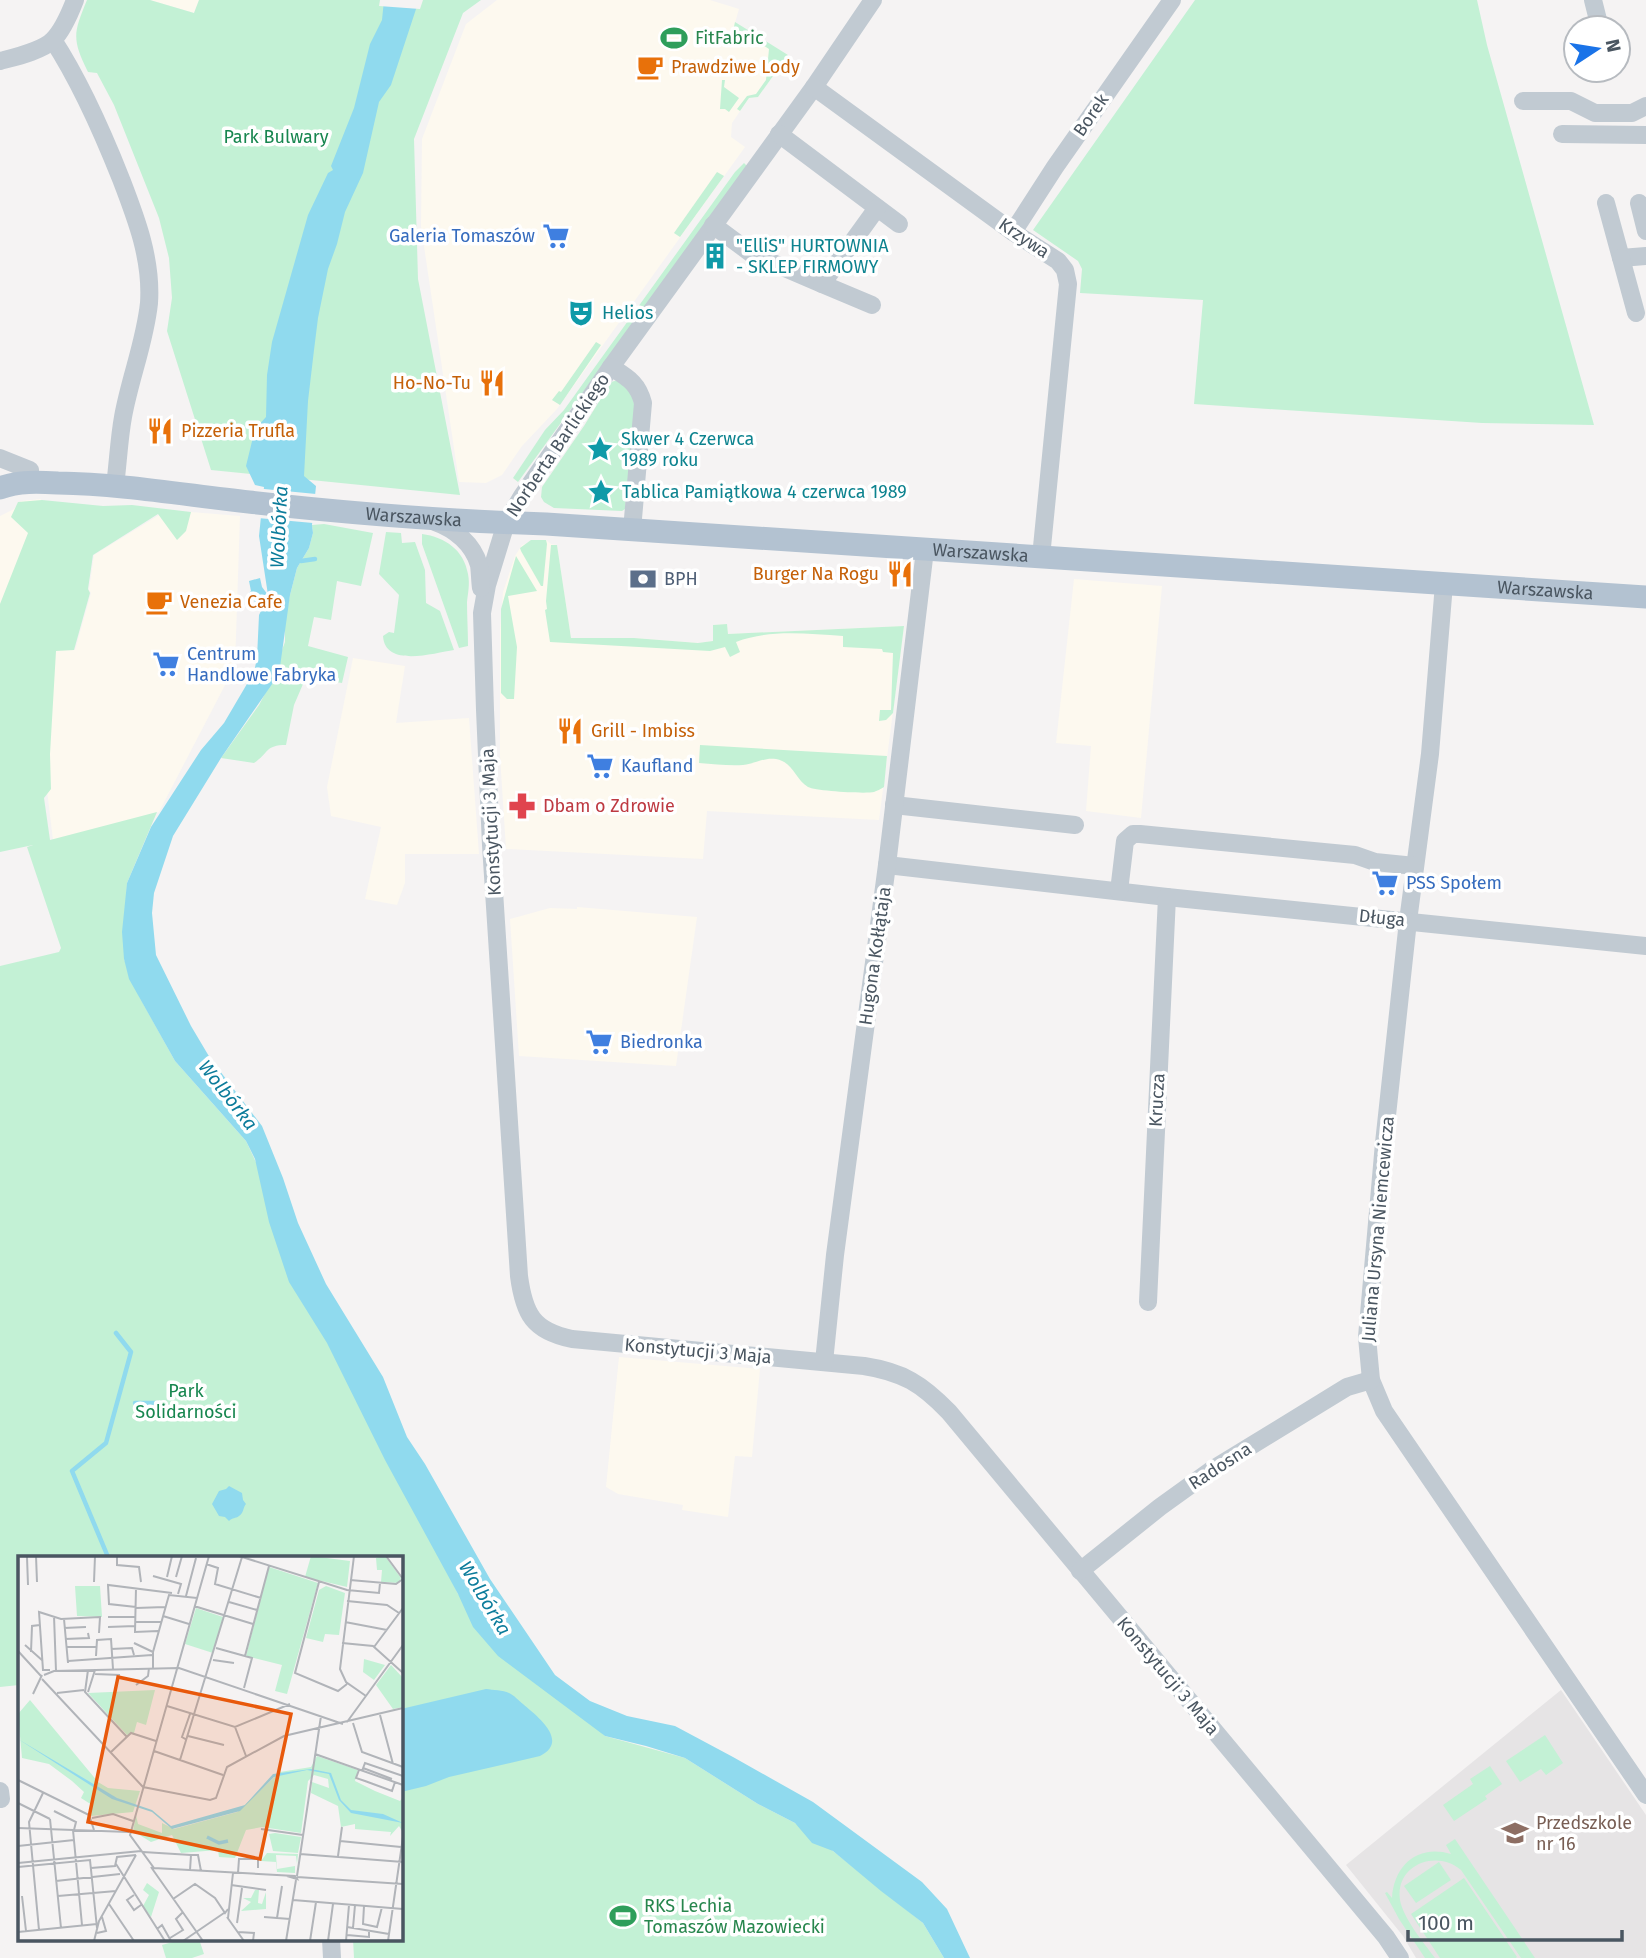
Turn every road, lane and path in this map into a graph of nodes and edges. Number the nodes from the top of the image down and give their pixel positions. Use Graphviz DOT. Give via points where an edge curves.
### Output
graph roads {
  1 [pos="75,0"];
  2 [pos="873,0"];
  3 [pos="1172,0"];
  4 [pos="53,40"];
  5 [pos="0,61"];
  6 [pos="814,87"];
  7 [pos="1523,101"];
  8 [pos="1646,106"];
  9 [pos="779,134"];
  10 [pos="1562,134"];
  11 [pos="1646,135"];
  12 [pos="1639,202"];
  13 [pos="1606,203"];
  14 [pos="877,208"];
  15 [pos="713,225"];
  16 [pos="899,225"];
  17 [pos="1646,231"];
  18 [pos="1013,232"];
  19 [pos="1646,256"];
  20 [pos="1621,258"];
  21 [pos="822,284"];
  22 [pos="872,305"];
  23 [pos="1636,313"];
  24 [pos="611,367"];
  25 [pos="0,458"];
  26 [pos="30,470"];
  27 [pos="0,474"];
  28 [pos="104,484"];
  29 [pos="0,488"];
  30 [pos="422,517"];
  31 [pos="506,523"];
  32 [pos="632,530"];
  33 [pos="925,550"];
  34 [pos="1041,557"];
  35 [pos="1444,584"];
  36 [pos="1646,597"];
  37 [pos="482,613"];
  38 [pos="894,805"];
  39 [pos="1075,825"];
  40 [pos="887,865"];
  41 [pos="1415,866"];
  42 [pos="1119,891"];
  43 [pos="1167,897"];
  44 [pos="1408,920"];
  45 [pos="1646,946"];
  46 [pos="1148,1303"];
  47 [pos="824,1362"];
  48 [pos="1371,1380"];
  49 [pos="1080,1571"];
  50 [pos="1646,1795"];
  51 [pos="331,1940"];
  52 [pos="332,1958"];
  53 [pos="1400,1958"];
  1 -- 4 [label="street"];
  2 -- 6 [label="street, Norberta Barlickiego"];
  3 -- 18 [label="street, Borek"];
  4 -- 5 [label="street"];
  4 -- 28 [label="street" via="110,152 139,226 147,262 146,331"];
  6 -- 9 [label="street, Norberta Barlickiego"];
  6 -- 18 [label="street, Krzywa"];
  7 -- 8 [label="street" via="1571,101 1595,113 1632,113"];
  9 -- 14 [label="street"];
  9 -- 15 [label="street, Norberta Barlickiego"];
  10 -- 11 [label="street"];
  12 -- 17 [label="street"];
  13 -- 20 [label="street"];
  14 -- 16 [label="street"];
  14 -- 21 [label="street"];
  15 -- 21 [label="street" via="752,254"];
  15 -- 24 [label="street, Norberta Barlickiego"];
  18 -- 34 [label="street, Krzywa" via="1058,261 1069,284"];
  19 -- 20 [label="street"];
  20 -- 23 [label="street"];
  21 -- 22 [label="street"];
  24 -- 31 [label="street, Norberta Barlickiego"];
  24 -- 32 [label="street, Norberta Barlickiego" via="634,384 643,403"];
  25 -- 26 [label="street"];
  26 -- 27 [label="main road"];
  26 -- 28 [label="main road"];
  28 -- 29 [label="main road" via="28,482"];
  28 -- 30 [label="main road, Warszawska"];
  30 -- 31 [label="main road, Warszawska"];
  30 -- 37 [label="street" via="454,531 470,547 479,566"];
  31 -- 32 [label="main road, Warszawska"];
  31 -- 37 [label="street, Konstytucji 3 Maja"];
  32 -- 33 [label="main road, Warszawska"];
  33 -- 34 [label="main road, Warszawska"];
  33 -- 38 [label="street, Hugona Kołłątaja"];
  34 -- 35 [label="main road, Warszawska"];
  35 -- 36 [label="main road, Warszawska"];
  35 -- 41 [label="street, Juliana Ursyna Niemcewicza"];
  37 -- 47 [label="street, Konstytucji 3 Maja" via="491,845 523,1300 545,1331 572,1339"];
  38 -- 39 [label="street"];
  38 -- 40 [label="street, Hugona Kołłątaja"];
  40 -- 42 [label="street, Długa"];
  40 -- 47 [label="street, Hugona Kołłątaja"];
  41 -- 42 [label="street" via="1355,855 1133,834 1125,841"];
  41 -- 44 [label="street, Juliana Ursyna Niemcewicza"];
  42 -- 43 [label="street, Długa"];
  43 -- 44 [label="street, Długa"];
  43 -- 46 [label="street, Krucza"];
  44 -- 45 [label="street, Długa"];
  44 -- 48 [label="street, Juliana Ursyna Niemcewicza" via="1367,1337"];
  47 -- 49 [label="street, Konstytucji 3 Maja" via="883,1369 926,1390"];
  48 -- 49 [label="street, Radosna" via="1347,1387 1210,1471"];
  48 -- 50 [label="street, Juliana Ursyna Niemcewicza" via="1384,1411"];
  49 -- 53 [label="street, Konstytucji 3 Maja"];
  51 -- 52 [label="street"];
}
